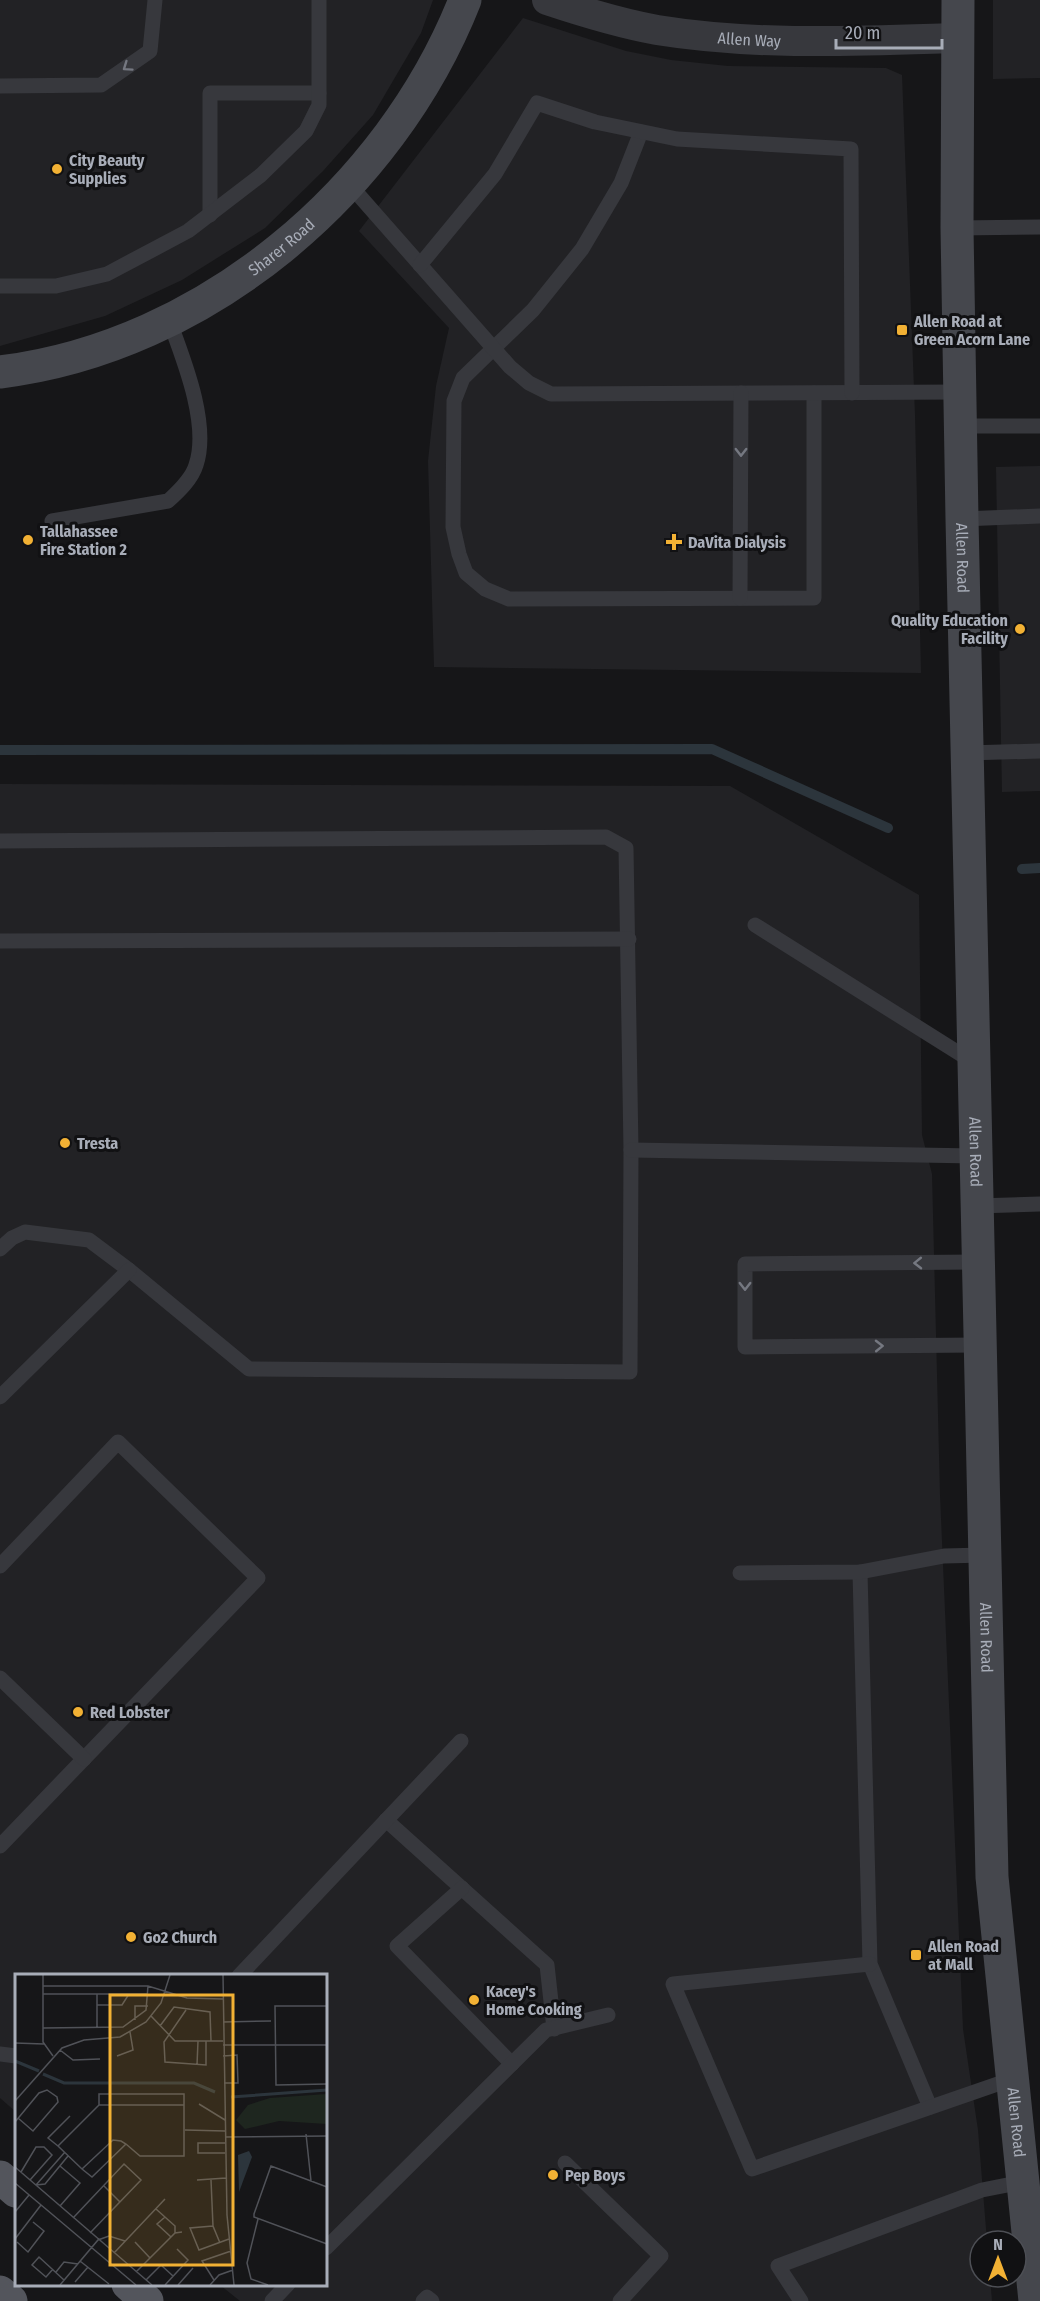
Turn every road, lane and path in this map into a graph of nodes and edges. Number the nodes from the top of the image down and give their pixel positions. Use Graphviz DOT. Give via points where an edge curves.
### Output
graph roads {
  1 [pos="155,0"];
  2 [pos="319,0"];
  3 [pos="465,0"];
  4 [pos="547,0"];
  5 [pos="958,0"];
  6 [pos="958,38"];
  7 [pos="0,86"];
  8 [pos="319,93"];
  9 [pos="641,132"];
  10 [pos="349,184"];
  11 [pos="210,215"];
  12 [pos="1040,227"];
  13 [pos="957,228"];
  14 [pos="420,265"];
  15 [pos="0,286"];
  16 [pos="169,320"];
  17 [pos="492,347"];
  18 [pos="0,372"];
  19 [pos="960,392"];
  20 [pos="741,393"];
  21 [pos="814,393"];
  22 [pos="852,393"];
  23 [pos="960,426"];
  24 [pos="1040,426"];
  25 [pos="1040,516"];
  26 [pos="962,519"];
  27 [pos="52,521"];
  28 [pos="740,598"];
  29 [pos="1040,751"];
  30 [pos="967,753"];
  31 [pos="0,841"];
  32 [pos="754,925"];
  33 [pos="629,939"];
  34 [pos="0,941"];
  35 [pos="974,1062"];
  36 [pos="631,1150"];
  37 [pos="975,1155"];
  38 [pos="1040,1204"];
  39 [pos="976,1206"];
  40 [pos="0,1249"];
  41 [pos="977,1262"];
  42 [pos="129,1270"];
  43 [pos="979,1345"];
  44 [pos="0,1397"];
  45 [pos="984,1555"];
  46 [pos="0,1566"];
  47 [pos="860,1572"];
  48 [pos="740,1574"];
  49 [pos="0,1678"];
  50 [pos="461,1741"];
  51 [pos="84,1759"];
  52 [pos="386,1820"];
  53 [pos="0,1846"];
  54 [pos="462,1888"];
  55 [pos="870,1964"];
  56 [pos="241,1974"];
  57 [pos="608,2015"];
  58 [pos="554,2029"];
  59 [pos="0,2054"];
  60 [pos="15,2056"];
  61 [pos="512,2064"];
  62 [pos="1011,2079"];
  63 [pos="930,2108"];
  64 [pos="565,2163"];
  65 [pos="0,2177"];
  66 [pos="1022,2182"];
  67 [pos="15,2190"];
  68 [pos="331,2242"];
  69 [pos="130,2286"];
  70 [pos="286,2286"];
  71 [pos="0,2292"];
  72 [pos="11,2301"];
  73 [pos="147,2301"];
  74 [pos="272,2301"];
  75 [pos="423,2301"];
  76 [pos="432,2301"];
  77 [pos="620,2301"];
  78 [pos="801,2301"];
  79 [pos="1035,2301"];
  1 -- 7 [label="lane, one-way" via="150,51 101,85"];
  2 -- 8 [label="lane"];
  3 -- 10 [label="street, Sharer Road" via="434,66 400,120"];
  4 -- 6 [label="street, Allen Way" via="600,17 717,38"];
  5 -- 6 [label="street, Allen Road"];
  6 -- 13 [label="street, Allen Road"];
  8 -- 11 [label="lane" via="319,105 306,131 261,175"];
  8 -- 11 [label="lane" via="210,93"];
  9 -- 14 [label="lane" via="537,103 495,174"];
  9 -- 17 [label="lane" via="621,183 582,249 533,310"];
  9 -- 22 [label="lane" via="677,140 851,149"];
  10 -- 14 [label="lane"];
  10 -- 16 [label="street, Sharer Road" via="296,234 217,294"];
  11 -- 15 [label="lane" via="107,274 56,286"];
  12 -- 13 [label="lane"];
  13 -- 19 [label="street, Allen Road"];
  14 -- 17 [label="lane"];
  16 -- 18 [label="street, Sharer Road" via="79,356"];
  16 -- 27 [label="lane" via="192,384 198,419 196,465 180,491 168,501"];
  17 -- 20 [label="lane" via="529,383 551,394"];
  17 -- 28 [label="lane" via="463,378 454,401 453,527 466,573 485,589 509,599"];
  19 -- 22 [label="lane"];
  19 -- 23 [label="street, Allen Road"];
  20 -- 21 [label="lane"];
  20 -- 28 [label="lane, one-way"];
  21 -- 22 [label="lane"];
  21 -- 28 [label="lane" via="814,598"];
  23 -- 24 [label="lane"];
  23 -- 26 [label="street, Allen Road"];
  25 -- 26 [label="lane"];
  26 -- 30 [label="street, Allen Road"];
  29 -- 30 [label="lane"];
  30 -- 35 [label="street, Allen Road"];
  31 -- 33 [label="lane" via="606,837 626,848"];
  32 -- 35 [label="lane"];
  33 -- 34 [label="lane"];
  33 -- 36 [label="lane"];
  35 -- 37 [label="street, Allen Road"];
  36 -- 37 [label="lane"];
  36 -- 42 [label="lane" via="630,1372 249,1369"];
  37 -- 39 [label="street, Allen Road"];
  38 -- 39 [label="lane"];
  39 -- 41 [label="street, Allen Road"];
  40 -- 42 [label="lane" via="25,1232 89,1240"];
  41 -- 43 [label="street, Allen Road"];
  41 -- 43 [label="lane, one-way" via="745,1264 745,1347"];
  42 -- 44 [label="lane"];
  43 -- 45 [label="street, Allen Road"];
  45 -- 47 [label="lane" via="944,1556"];
  45 -- 62 [label="street, Allen Road" via="992,1877"];
  46 -- 51 [label="lane" via="118,1442 258,1578"];
  47 -- 48 [label="lane"];
  47 -- 55 [label="lane"];
  49 -- 51 [label="lane"];
  50 -- 52 [label="lane"];
  51 -- 53 [label="lane"];
  52 -- 54 [label="lane"];
  52 -- 56 [label="lane"];
  54 -- 58 [label="lane" via="547,1965"];
  54 -- 61 [label="lane" via="397,1946"];
  55 -- 63 [label="lane"];
  55 -- 63 [label="lane" via="674,1984 752,2169"];
  57 -- 58 [label="lane"];
  58 -- 61 [label="lane" via="546,2030"];
  59 -- 60 [label="lane"];
  61 -- 68 [label="lane"];
  62 -- 63 [label="lane"];
  62 -- 66 [label="street, Allen Road"];
  64 -- 77 [label="lane" via="661,2256"];
  65 -- 67 [label="main road"];
  66 -- 78 [label="lane" via="982,2190 778,2266"];
  66 -- 79 [label="street, Allen Road"];
  69 -- 73 [label="main road"];
  70 -- 74 [label="lane"];
  71 -- 72 [label="main road"];
  75 -- 76 [label="lane" via="427,2297"];
}
